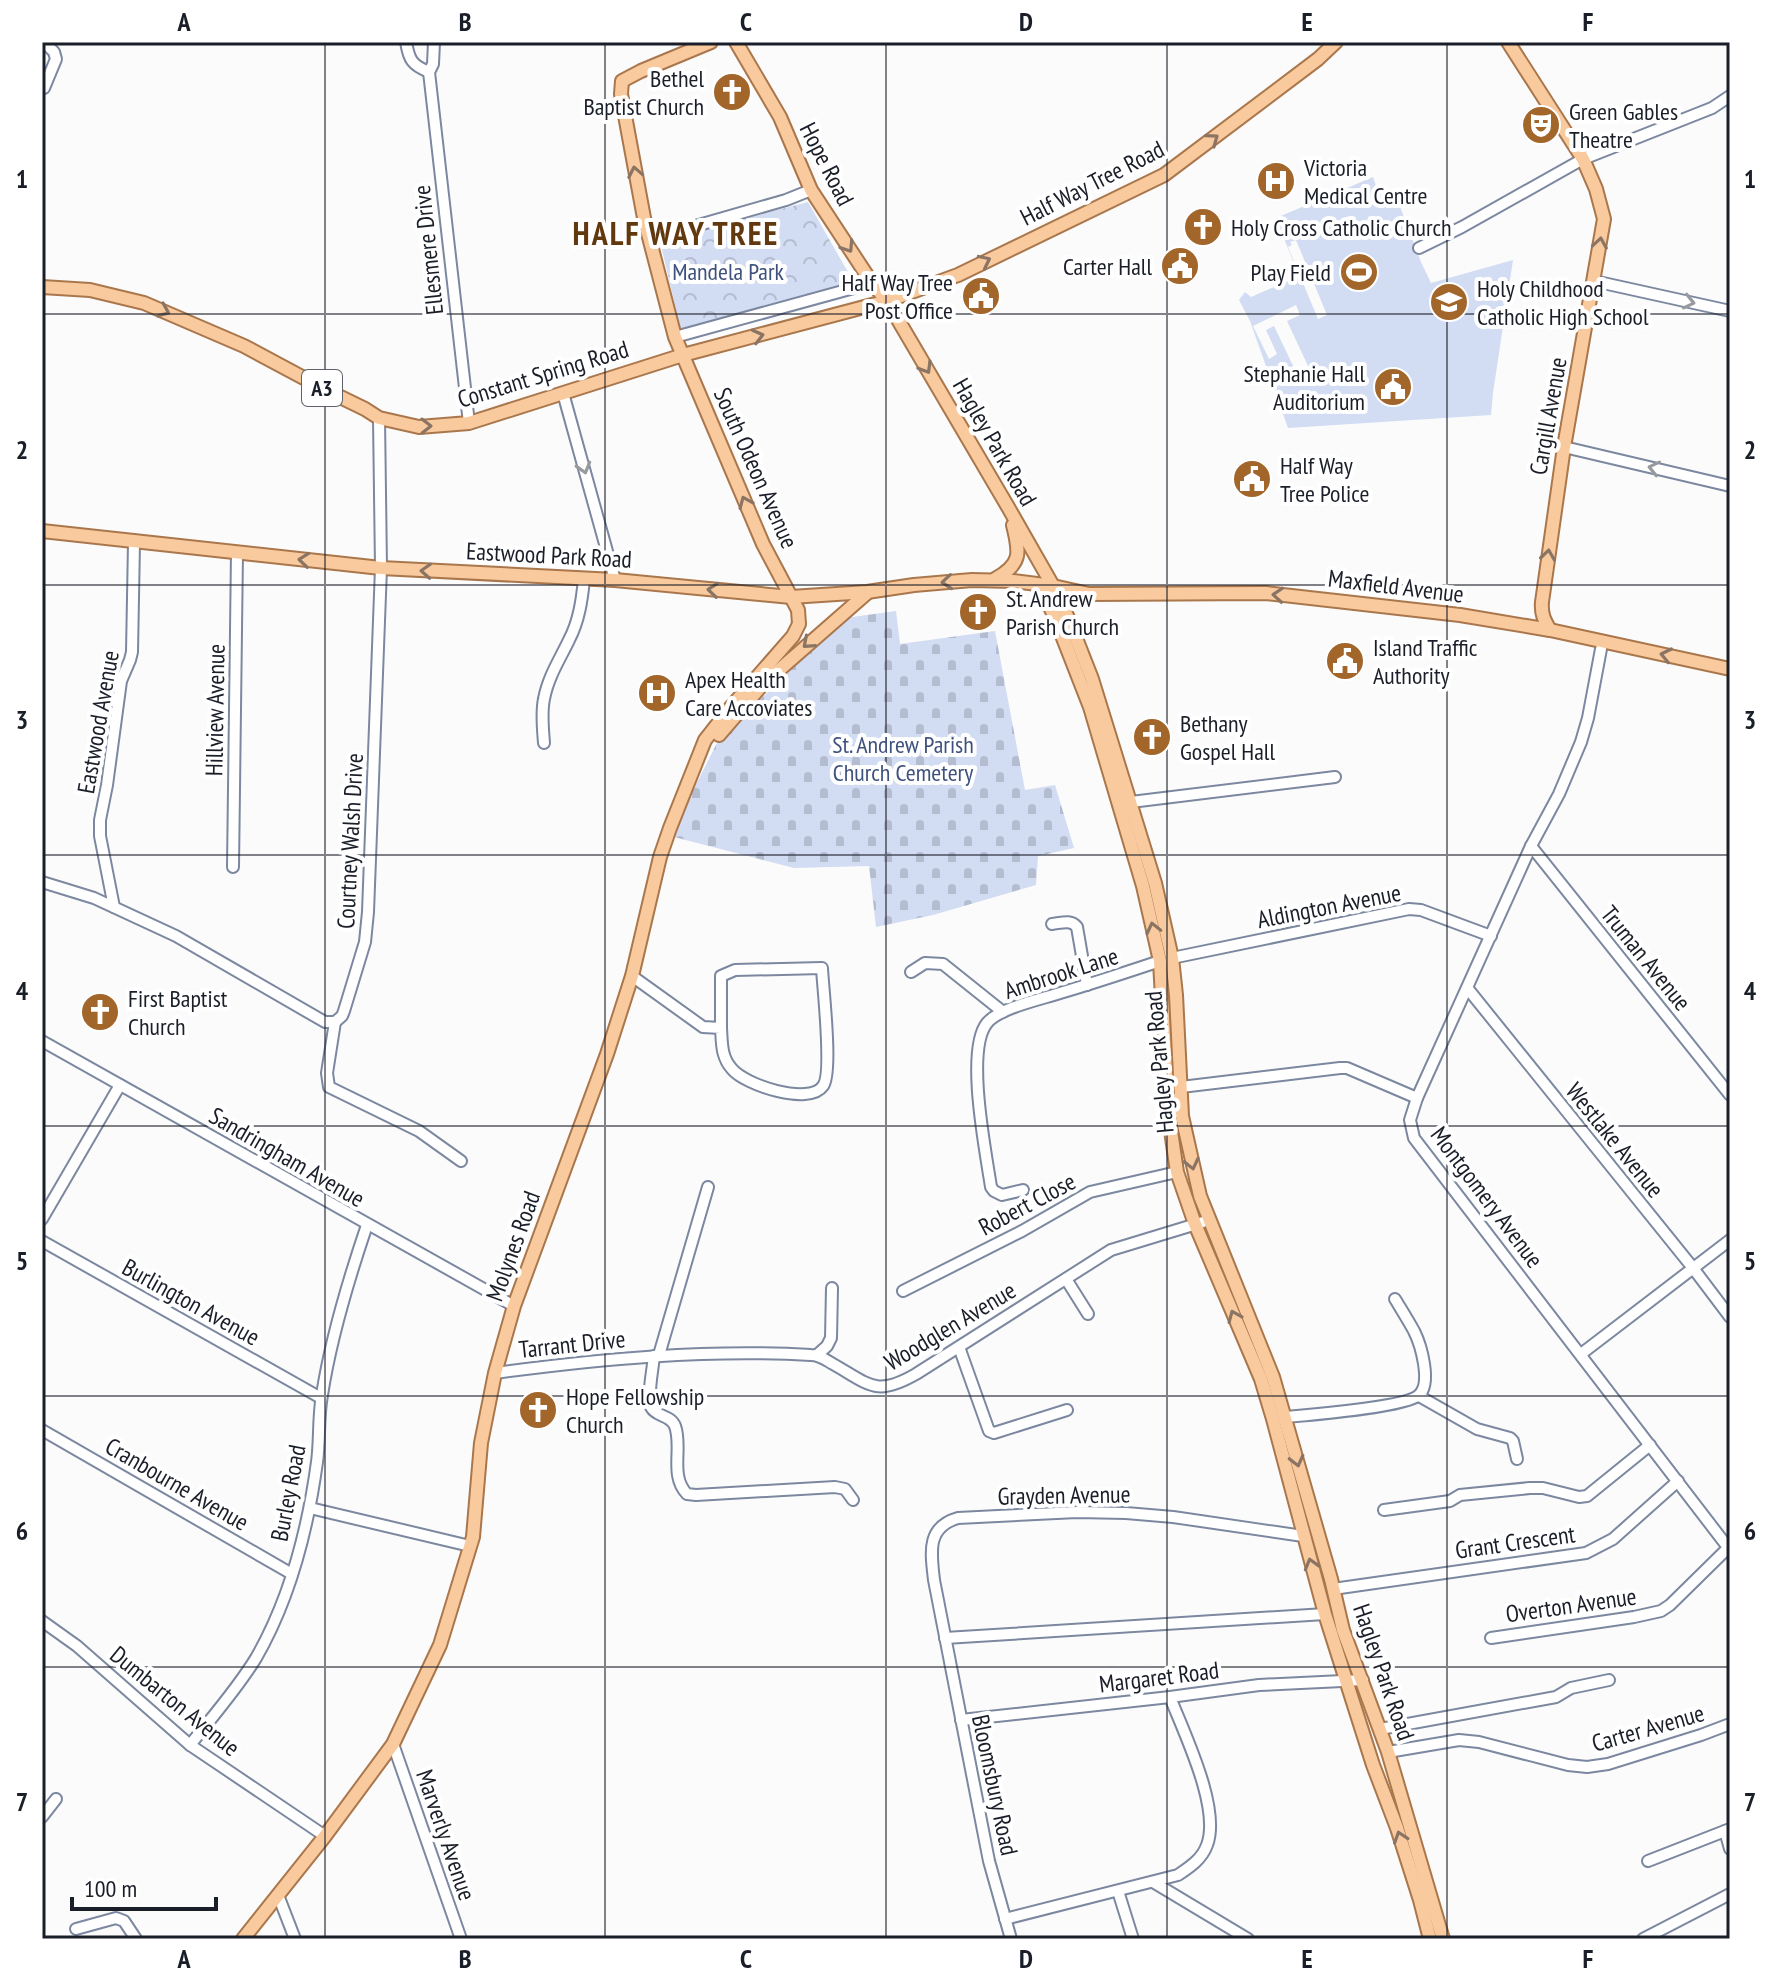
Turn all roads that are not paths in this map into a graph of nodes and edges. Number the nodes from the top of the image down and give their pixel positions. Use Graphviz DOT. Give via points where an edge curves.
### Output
graph roads {
  1 [pos="44,42"];
  2 [pos="406,42"];
  3 [pos="434,42"];
  4 [pos="711,42"];
  5 [pos="736,42"];
  6 [pos="1508,42"];
  7 [pos="1331,44"];
  8 [pos="429,72"];
  9 [pos="44,88"];
  10 [pos="1730,96"];
  11 [pos="1583,159"];
  12 [pos="811,190"];
  13 [pos="650,239"];
  14 [pos="1419,248"];
  15 [pos="1594,281"];
  16 [pos="872,283"];
  17 [pos="42,287"];
  18 [pos="887,301"];
  19 [pos="1730,311"];
  20 [pos="675,337"];
  21 [pos="683,355"];
  22 [pos="563,393"];
  23 [pos="379,418"];
  24 [pos="469,423"];
  25 [pos="1564,447"];
  26 [pos="1730,486"];
  27 [pos="1008,507"];
  28 [pos="42,531"];
  29 [pos="134,543"];
  30 [pos="237,552"];
  31 [pos="381,568"];
  32 [pos="584,579"];
  33 [pos="615,580"];
  34 [pos="993,580"];
  35 [pos="1047,586"];
  36 [pos="867,592"];
  37 [pos="791,597"];
  38 [pos="1550,630"];
  39 [pos="1601,649"];
  40 [pos="1730,669"];
  41 [pos="544,743"];
  42 [pos="700,754"];
  43 [pos="1335,777"];
  44 [pos="1131,802"];
  45 [pos="1531,846"];
  46 [pos="233,867"];
  47 [pos="42,882"];
  48 [pos="114,907"];
  49 [pos="1052,924"];
  50 [pos="1491,936"];
  51 [pos="1166,960"];
  52 [pos="911,972"];
  53 [pos="632,976"];
  54 [pos="1087,985"];
  55 [pos="1468,989"];
  56 [pos="1003,1012"];
  57 [pos="335,1022"];
  58 [pos="721,1028"];
  59 [pos="42,1041"];
  60 [pos="120,1085"];
  61 [pos="1181,1087"];
  62 [pos="1730,1095"];
  63 [pos="1417,1098"];
  64 [pos="461,1161"];
  65 [pos="1177,1172"];
  66 [pos="708,1187"];
  67 [pos="1023,1190"];
  68 [pos="42,1219"];
  69 [pos="1209,1221"];
  70 [pos="1195,1224"];
  71 [pos="367,1225"];
  72 [pos="1730,1240"];
  73 [pos="42,1241"];
  74 [pos="1693,1268"];
  75 [pos="1066,1279"];
  76 [pos="832,1288"];
  77 [pos="903,1291"];
  78 [pos="1395,1299"];
  79 [pos="514,1306"];
  80 [pos="1088,1314"];
  81 [pos="1730,1317"];
  82 [pos="959,1347"];
  83 [pos="1581,1354"];
  84 [pos="817,1355"];
  85 [pos="656,1356"];
  86 [pos="495,1373"];
  87 [pos="1419,1396"];
  88 [pos="321,1398"];
  89 [pos="1067,1410"];
  90 [pos="1286,1417"];
  91 [pos="42,1430"];
  92 [pos="1650,1445"];
  93 [pos="1517,1459"];
  94 [pos="1678,1481"];
  95 [pos="853,1500"];
  96 [pos="310,1508"];
  97 [pos="1384,1510"];
  98 [pos="1303,1536"];
  99 [pos="470,1546"];
  100 [pos="1729,1549"];
  101 [pos="292,1574"];
  102 [pos="1333,1589"];
  103 [pos="1325,1614"];
  104 [pos="42,1621"];
  105 [pos="945,1638"];
  106 [pos="1491,1638"];
  107 [pos="1363,1680"];
  108 [pos="1609,1680"];
  109 [pos="1346,1681"];
  110 [pos="1170,1697"];
  111 [pos="961,1720"];
  112 [pos="1730,1724"];
  113 [pos="1380,1729"];
  114 [pos="393,1744"];
  115 [pos="190,1745"];
  116 [pos="1388,1752"];
  117 [pos="56,1799"];
  118 [pos="42,1817"];
  119 [pos="1727,1830"];
  120 [pos="325,1836"];
  121 [pos="1730,1849"];
  122 [pos="1648,1861"];
  123 [pos="1153,1882"];
  124 [pos="1118,1891"];
  125 [pos="1730,1894"];
  126 [pos="278,1895"];
  127 [pos="1005,1919"];
  128 [pos="76,1929"];
  129 [pos="136,1939"];
  130 [pos="243,1939"];
  131 [pos="295,1939"];
  132 [pos="461,1939"];
  133 [pos="1011,1939"];
  134 [pos="1133,1939"];
  135 [pos="1248,1939"];
  136 [pos="1430,1939"];
  137 [pos="1443,1939"];
  138 [pos="1643,1939"];
  1 -- 9 [label="street" via="56,59"];
  2 -- 8 [label="street" via="416,67"];
  3 -- 8 [label="street, Ellesmere Drive"];
  13 -- 4 [label="main road, South Odeon Avenue, one-way" via="622,81"];
  5 -- 12 [label="main road, Hope Road" via="780,117"];
  6 -- 11 [label="main road, Cargill Avenue"];
  18 -- 7 [label="main road, Half Way Tree Road, one-way" via="958,275 1164,175"];
  8 -- 24 [label="street, Ellesmere Drive"];
  10 -- 11 [label="street"];
  11 -- 14 [label="street"];
  15 -- 11 [label="main road, Cargill Avenue, one-way" via="1604,219"];
  12 -- 13 [label="street"];
  12 -- 16 [label="main road, Hope Road, one-way"];
  13 -- 20 [label="main road, South Odeon Avenue"];
  15 -- 19 [label="street, one-way"];
  15 -- 25 [label="main road, Cargill Avenue"];
  16 -- 18 [label="main road, Hope Road"];
  16 -- 20 [label="street"];
  17 -- 23 [label="main road, Constant Spring Road / A3, one-way" via="90,290 144,303 244,346"];
  21 -- 18 [label="main road, Constant Spring Road / A3, one-way"];
  18 -- 27 [label="main road, Hagley Park Road, one-way"];
  20 -- 21 [label="main road, South Odeon Avenue"];
  21 -- 22 [label="main road, Constant Spring Road / A3"];
  37 -- 21 [label="main road, South Odeon Avenue, one-way"];
  22 -- 24 [label="main road, Constant Spring Road / A3"];
  22 -- 33 [label="street, one-way"];
  23 -- 24 [label="main road, Constant Spring Road / A3, one-way" via="419,427"];
  23 -- 31 [label="street, Courtney Walsh Drive"];
  26 -- 25 [label="street, one-way"];
  38 -- 25 [label="main road, Cargill Avenue, one-way" via="1542,602"];
  27 -- 34 [label="main road" via="1019,549 1014,566"];
  27 -- 35 [label="main road, Hagley Park Road"];
  28 -- 29 [label="main road, Eastwood Park Road"];
  29 -- 30 [label="main road, Eastwood Park Road"];
  29 -- 48 [label="street, Eastwood Avenue" via="132,652 121,681 100,820"];
  31 -- 30 [label="main road, Eastwood Park Road, one-way"];
  30 -- 46 [label="street, Hillview Avenue"];
  32 -- 31 [label="main road, Eastwood Park Road, one-way"];
  31 -- 57 [label="street, Courtney Walsh Drive" via="365,942 342,1016"];
  32 -- 33 [label="main road, Eastwood Park Road"];
  32 -- 41 [label="street" via="578,619 544,698"];
  37 -- 33 [label="main road, Eastwood Park Road, one-way"];
  34 -- 35 [label="main road, Eastwood Park Road"];
  34 -- 36 [label="main road, Eastwood Park Road, one-way"];
  38 -- 35 [label="main road, Maxfield Avenue, one-way" via="1266,593 1089,594"];
  35 -- 44 [label="main road, Hagley Park Road" via="1068,618 1092,679"];
  51 -- 35 [label="main road, Hagley Park Road, one-way" via="1090,707"];
  36 -- 37 [label="main road, Eastwood Park Road"];
  36 -- 42 [label="main road, Molynes Road, one-way" via="762,685"];
  37 -- 42 [label="main road" via="799,617 797,630 705,740"];
  40 -- 38 [label="main road, Maxfield Avenue, one-way"];
  39 -- 45 [label="street, Montgomery Avenue" via="1581,742"];
  42 -- 53 [label="main road, Molynes Road" via="660,857"];
  43 -- 44 [label="street"];
  44 -- 51 [label="main road, Hagley Park Road" via="1155,883"];
  45 -- 50 [label="street, Montgomery Avenue"];
  45 -- 62 [label="street, Truman Avenue"];
  47 -- 48 [label="street"];
  48 -- 57 [label="street" via="176,936 320,1020"];
  49 -- 54 [label="street" via="1069,922 1077,927"];
  50 -- 51 [label="street, Aldington Avenue" via="1409,909"];
  50 -- 55 [label="street, Montgomery Avenue"];
  51 -- 54 [label="street, Ambrook Lane"];
  51 -- 61 [label="main road, Hagley Park Road" via="1176,995"];
  51 -- 65 [label="main road, Hagley Park Road" via="1168,1110"];
  52 -- 56 [label="street" via="925,963 943,964"];
  53 -- 58 [label="street" via="703,1027"];
  53 -- 79 [label="main road, Molynes Road"];
  54 -- 56 [label="street, Ambrook Lane"];
  55 -- 63 [label="street, Montgomery Avenue"];
  55 -- 74 [label="street, Westlake Avenue"];
  56 -- 67 [label="street, Ambrook Lane" via="985,1025 979,1045 981,1127 991,1187 1002,1195"];
  57 -- 64 [label="street, Courtney Walsh Drive" via="329,1087 419,1131"];
  58 -- 58 [label="street" via="725,1060 744,1079 777,1091 821,1089 827,1067 822,968 727,972 721,976"];
  59 -- 60 [label="street, Sandringham Avenue"];
  60 -- 68 [label="street"];
  60 -- 71 [label="street, Sandringham Avenue"];
  61 -- 63 [label="street" via="1347,1068"];
  61 -- 69 [label="main road, Hagley Park Road, one-way" via="1188,1147"];
  63 -- 83 [label="street, Montgomery Avenue" via="1410,1120 1414,1138"];
  65 -- 70 [label="main road, Hagley Park Road"];
  65 -- 77 [label="street, Robert Close" via="1090,1192"];
  66 -- 85 [label="street"];
  69 -- 70 [label="street, Woodglen Avenue"];
  69 -- 90 [label="main road, Hagley Park Road"];
  70 -- 75 [label="street, Woodglen Avenue" via="1111,1250"];
  98 -- 70 [label="main road, Hagley Park Road, one-way" via="1261,1379"];
  71 -- 79 [label="street, Sandringham Avenue"];
  71 -- 88 [label="street, Burley Road" via="347,1284"];
  72 -- 74 [label="street"];
  73 -- 88 [label="street, Burlington Avenue"];
  74 -- 81 [label="street, Westlake Avenue"];
  74 -- 83 [label="street"];
  75 -- 80 [label="street"];
  75 -- 82 [label="street, Woodglen Avenue"];
  76 -- 84 [label="street" via="831,1338"];
  78 -- 87 [label="street" via="1420,1348 1425,1376"];
  79 -- 86 [label="main road, Molynes Road"];
  82 -- 84 [label="street, Woodglen Avenue" via="900,1383 883,1387"];
  82 -- 89 [label="street" via="989,1431"];
  83 -- 92 [label="street, Montgomery Avenue"];
  84 -- 85 [label="street, Woodglen Avenue"];
  85 -- 86 [label="street, Tarrant Drive"];
  85 -- 95 [label="street" via="650,1403 675,1427 678,1475 687,1494 841,1487"];
  86 -- 99 [label="main road, Molynes Road"];
  87 -- 90 [label="street"];
  87 -- 93 [label="street" via="1477,1429 1510,1438"];
  88 -- 96 [label="street, Burley Road"];
  90 -- 102 [label="main road, Hagley Park Road, one-way"];
  91 -- 101 [label="street, Cranbourne Avenue"];
  92 -- 94 [label="street, Montgomery Avenue"];
  92 -- 97 [label="street" via="1587,1496 1530,1488"];
  94 -- 100 [label="street, Montgomery Avenue"];
  94 -- 102 [label="street, Grant Crescent" via="1613,1539 1586,1553"];
  96 -- 99 [label="street"];
  96 -- 101 [label="street, Burley Road"];
  103 -- 98 [label="main road, Hagley Park Road, one-way"];
  98 -- 105 [label="street, Grayden Avenue" via="1126,1513 946,1521 937,1529 932,1556"];
  99 -- 114 [label="main road, Molynes Road" via="440,1645"];
  100 -- 106 [label="street, Overton Avenue" via="1661,1611"];
  101 -- 115 [label="street, Burley Road" via="257,1656"];
  102 -- 107 [label="main road, Hagley Park Road"];
  103 -- 105 [label="street"];
  103 -- 109 [label="main road, Hagley Park Road"];
  104 -- 115 [label="street, Dumbarton Avenue"];
  105 -- 111 [label="street, Bloomsbury Road"];
  107 -- 109 [label="street, Margaret Road"];
  107 -- 113 [label="main road, Hagley Park Road"];
  108 -- 113 [label="street" via="1556,1697"];
  109 -- 110 [label="street, Margaret Road"];
  136 -- 109 [label="main road, Hagley Park Road, one-way"];
  110 -- 111 [label="street, Margaret Road"];
  110 -- 123 [label="street" via="1204,1785 1210,1823 1208,1844 1197,1861 1178,1875"];
  111 -- 127 [label="street, Bloomsbury Road"];
  112 -- 116 [label="street, Carter Avenue" via="1587,1767 1459,1740"];
  113 -- 116 [label="main road, Hagley Park Road"];
  114 -- 120 [label="main road, Molynes Road"];
  114 -- 132 [label="street, Marverly Avenue"];
  115 -- 120 [label="street, Dumbarton Avenue"];
  116 -- 137 [label="main road, Hagley Park Road"];
  117 -- 118 [label="street"];
  119 -- 121 [label="street"];
  119 -- 122 [label="street"];
  120 -- 126 [label="main road, Molynes Road"];
  123 -- 124 [label="street"];
  123 -- 135 [label="street"];
  124 -- 127 [label="street"];
  124 -- 134 [label="street"];
  125 -- 138 [label="street"];
  126 -- 130 [label="main road, Molynes Road"];
  126 -- 131 [label="street"];
  127 -- 133 [label="street, Bloomsbury Road"];
  128 -- 129 [label="street" via="112,1917 124,1921"];
}
